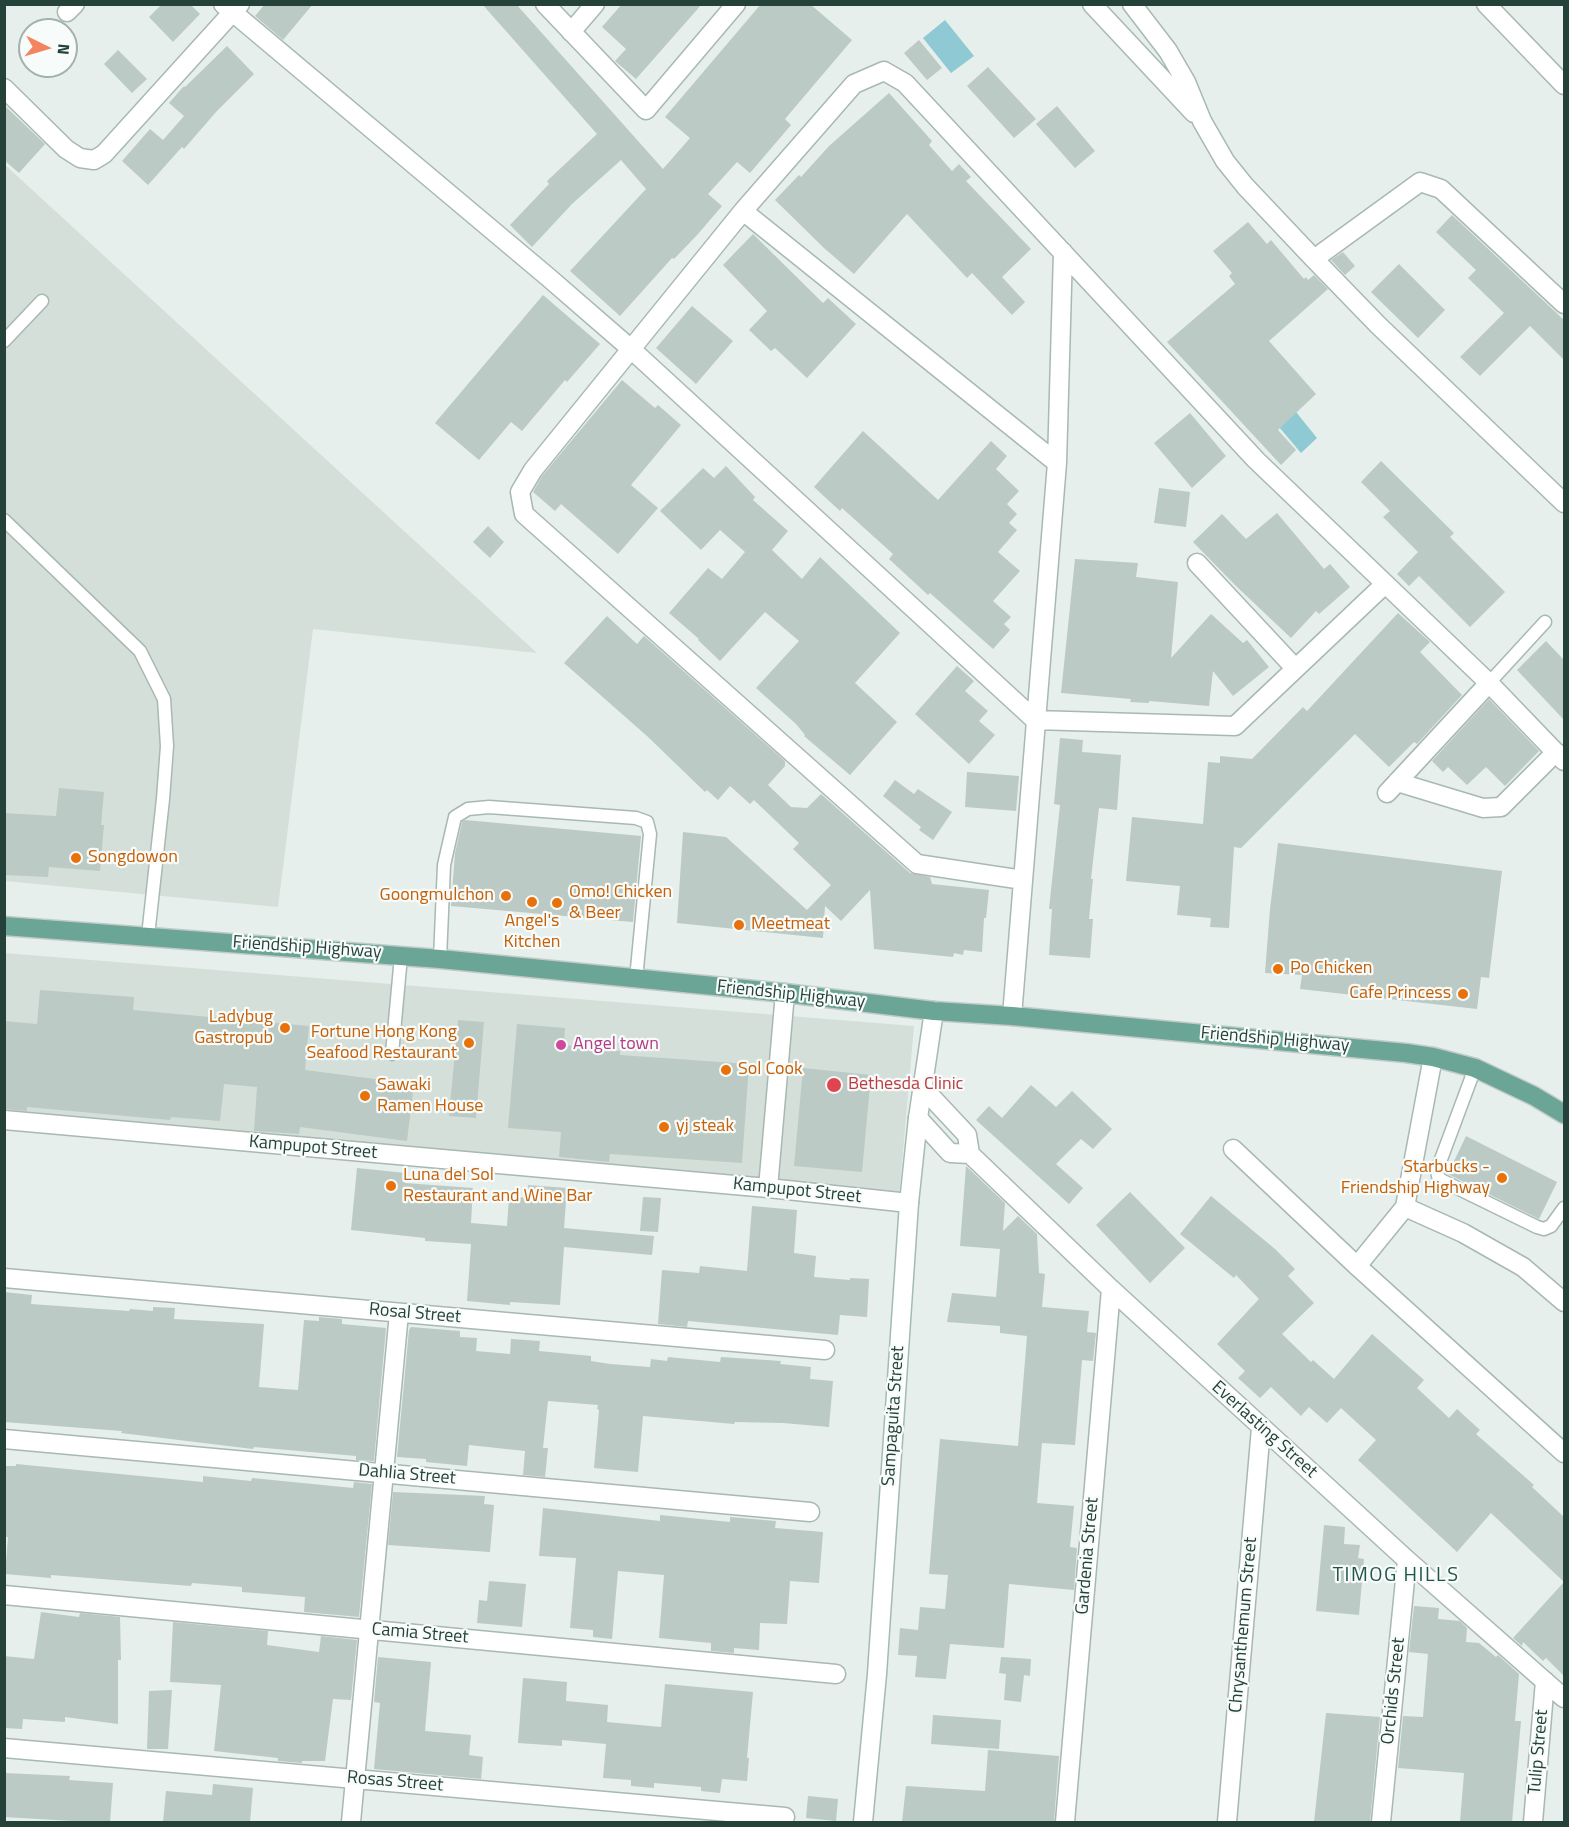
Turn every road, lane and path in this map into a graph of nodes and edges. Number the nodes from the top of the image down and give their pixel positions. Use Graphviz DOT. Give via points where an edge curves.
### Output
graph roads {
  1 [pos="545,4"];
  2 [pos="595,4"];
  3 [pos="736,4"];
  4 [pos="1092,4"];
  5 [pos="1132,4"];
  6 [pos="1486,4"];
  7 [pos="231,7"];
  8 [pos="571,32"];
  9 [pos="1564,85"];
  10 [pos="4,88"];
  11 [pos="1202,121"];
  12 [pos="743,211"];
  13 [pos="1063,252"];
  14 [pos="1314,259"];
  15 [pos="42,301"];
  16 [pos="1564,304"];
  17 [pos="4,341"];
  18 [pos="631,349"];
  19 [pos="1057,463"];
  20 [pos="1564,503"];
  21 [pos="4,520"];
  22 [pos="1197,562"];
  23 [pos="1385,584"];
  24 [pos="1545,622"];
  25 [pos="1295,668"];
  26 [pos="1489,683"];
  27 [pos="1035,720"];
  28 [pos="1562,752"];
  29 [pos="1023,880"];
  30 [pos="4,926"];
  31 [pos="148,936"];
  32 [pos="401,956"];
  33 [pos="440,959"];
  34 [pos="636,979"];
  35 [pos="785,993"];
  36 [pos="934,1011"];
  37 [pos="1012,1016"];
  38 [pos="392,1054"];
  39 [pos="1433,1057"];
  40 [pos="1476,1068"];
  41 [pos="923,1088"];
  42 [pos="1564,1114"];
  43 [pos="918,1118"];
  44 [pos="4,1120"];
  45 [pos="1233,1149"];
  46 [pos="970,1154"];
  47 [pos="768,1188"];
  48 [pos="909,1203"];
  49 [pos="1405,1207"];
  50 [pos="1564,1208"];
  51 [pos="1357,1266"];
  52 [pos="4,1278"];
  53 [pos="1111,1289"];
  54 [pos="1564,1302"];
  55 [pos="399,1313"];
  56 [pos="825,1350"];
  57 [pos="1262,1428"];
  58 [pos="4,1439"];
  59 [pos="1564,1453"];
  60 [pos="384,1473"];
  61 [pos="810,1512"];
  62 [pos="1407,1560"];
  63 [pos="4,1595"];
  64 [pos="369,1630"];
  65 [pos="837,1674"];
  66 [pos="1545,1681"];
  67 [pos="1564,1698"];
  68 [pos="4,1748"];
  69 [pos="355,1779"];
  70 [pos="785,1817"];
  71 [pos="351,1822"];
  72 [pos="863,1822"];
  73 [pos="1065,1822"];
  74 [pos="1227,1822"];
  75 [pos="1381,1822"];
  76 [pos="1533,1822"];
  1 -- 8 [label="street"];
  2 -- 8 [label="street"];
  3 -- 8 [label="street" via="646,110"];
  4 -- 11 [label="street"];
  5 -- 11 [label="street" via="1168,51"];
  6 -- 9 [label="street"];
  7 -- 10 [label="street" via="104,154 94,160 80,158 66,149"];
  7 -- 18 [label="street"];
  11 -- 14 [label="street" via="1225,161"];
  12 -- 13 [label="street" via="854,84 884,70 905,83"];
  12 -- 18 [label="street"];
  12 -- 19 [label="street"];
  13 -- 19 [label="street"];
  13 -- 23 [label="street" via="1256,460"];
  14 -- 16 [label="street" via="1420,182 1441,189"];
  14 -- 20 [label="street" via="1378,326"];
  15 -- 17 [label="lane"];
  18 -- 27 [label="street"];
  18 -- 29 [label="street" via="533,470 520,492 524,514 917,864"];
  19 -- 27 [label="street"];
  21 -- 31 [label="lane" via="140,651 164,699 164,800"];
  22 -- 25 [label="street"];
  23 -- 25 [label="street"];
  23 -- 26 [label="street"];
  24 -- 26 [label="lane"];
  25 -- 27 [label="street" via="1235,726"];
  26 -- 28 [label="street"];
  26 -- 28 [label="street" via="1392,787 1483,808 1501,807"];
  27 -- 29 [label="street"];
  29 -- 37 [label="street"];
  30 -- 31 [label="main road, Friendship Highway"];
  31 -- 32 [label="main road, Friendship Highway"];
  32 -- 33 [label="main road, Friendship Highway"];
  32 -- 38 [label="lane"];
  33 -- 34 [label="main road, Friendship Highway"];
  33 -- 34 [label="lane" via="444,866 455,817 468,809 489,807 636,818 647,822 651,834"];
  34 -- 35 [label="main road, Friendship Highway"];
  35 -- 36 [label="main road, Friendship Highway"];
  35 -- 47 [label="street"];
  36 -- 37 [label="main road, Friendship Highway"];
  36 -- 41 [label="street, Sampaguita Street"];
  37 -- 39 [label="main road, Friendship Highway"];
  39 -- 40 [label="main road, Friendship Highway"];
  39 -- 49 [label="street"];
  40 -- 42 [label="main road, Friendship Highway"];
  40 -- 50 [label="lane" via="1438,1176 1544,1229"];
  41 -- 43 [label="street, Sampaguita Street"];
  41 -- 46 [label="street, Everlasting Street" via="967,1135"];
  43 -- 46 [label="street, Everlasting Street" via="950,1153"];
  43 -- 48 [label="street, Sampaguita Street"];
  44 -- 47 [label="street, Kampupot Street"];
  45 -- 51 [label="street"];
  46 -- 53 [label="street, Everlasting Street"];
  47 -- 48 [label="street, Kampupot Street"];
  48 -- 72 [label="street, Sampaguita Street"];
  49 -- 51 [label="street"];
  49 -- 54 [label="street" via="1463,1233 1522,1267"];
  51 -- 59 [label="street"];
  52 -- 55 [label="street, Rosal Street"];
  53 -- 57 [label="street, Everlasting Street"];
  53 -- 73 [label="street, Gardenia Street"];
  55 -- 56 [label="street, Rosal Street"];
  55 -- 60 [label="street"];
  57 -- 62 [label="street, Everlasting Street"];
  57 -- 74 [label="street, Chrysanthemum Street"];
  58 -- 60 [label="street, Dahlia Street"];
  60 -- 61 [label="street, Dahlia Street"];
  60 -- 64 [label="street"];
  62 -- 66 [label="street, Everlasting Street"];
  62 -- 75 [label="street, Orchids Street"];
  63 -- 64 [label="street, Camia Street"];
  64 -- 65 [label="street, Camia Street"];
  64 -- 69 [label="street"];
  66 -- 67 [label="street, Everlasting Street"];
  66 -- 76 [label="street, Tulip Street"];
  68 -- 69 [label="street, Rosas Street"];
  69 -- 70 [label="street, Rosas Street"];
  69 -- 71 [label="street"];
}
